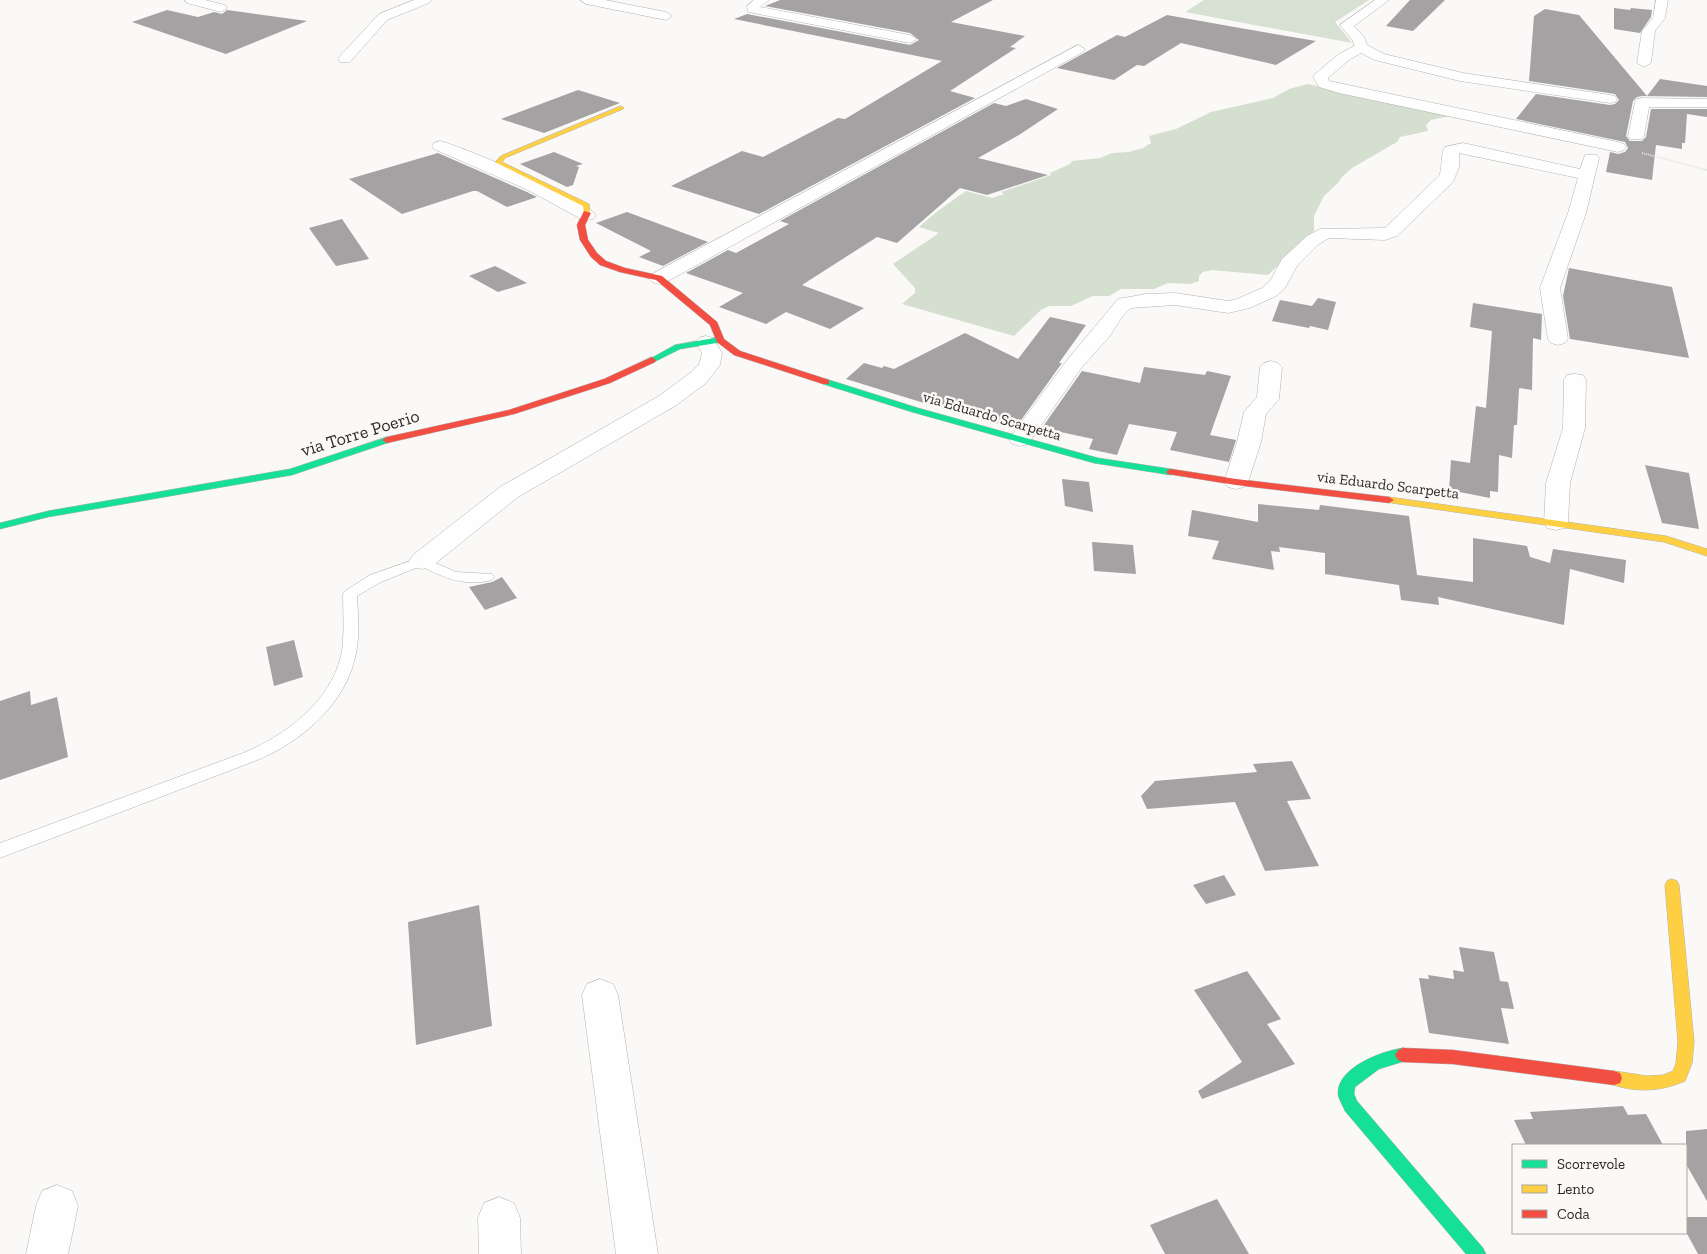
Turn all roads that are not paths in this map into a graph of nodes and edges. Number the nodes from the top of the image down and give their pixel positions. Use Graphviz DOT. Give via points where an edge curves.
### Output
graph roads {
  1 [pos="191,0"];
  2 [pos="426,0"];
  3 [pos="586,0"];
  4 [pos="763,0"];
  5 [pos="1383,0"];
  6 [pos="1662,0"];
  7 [pos="221,8"];
  8 [pos="666,16"];
  9 [pos="910,39"];
  10 [pos="1361,47"];
  11 [pos="1078,49"];
  12 [pos="345,59"];
  13 [pos="1644,63"];
  14 [pos="1610,99"];
  15 [pos="1707,103"];
  16 [pos="621,108"];
  17 [pos="1636,136"];
  18 [pos="1588,141"];
  19 [pos="440,146"];
  20 [pos="1618,147"];
  21 [pos="1587,175"];
  22 [pos="587,215"];
  23 [pos="659,278"];
  24 [pos="1558,339"];
  25 [pos="713,341"];
  26 [pos="1271,367"];
  27 [pos="1575,380"];
  28 [pos="1020,439"];
  29 [pos="1236,482"];
  30 [pos="1556,523"];
  31 [pos="0,526"];
  32 [pos="1707,552"];
  33 [pos="422,561"];
  34 [pos="487,577"];
  35 [pos="0,851"];
  36 [pos="1672,885"];
  37 [pos="600,995"];
  38 [pos="57,1206"];
  39 [pos="47,1254"];
  40 [pos="637,1254"];
  41 [pos="1477,1254"];
  1 -- 7 [label="street"];
  2 -- 12 [label="street" via="383,17"];
  3 -- 8 [label="street"];
  4 -- 9 [label="street" via="752,9"];
  5 -- 10 [label="street" via="1346,25"];
  6 -- 13 [label="street" via="1659,18 1649,31"];
  10 -- 14 [label="street" via="1380,57 1460,77"];
  10 -- 18 [label="street" via="1344,56 1320,77 1324,84"];
  11 -- 23 [label="street"];
  15 -- 17 [label="street" via="1642,102"];
  16 -- 22 [label="street" via="535,143 498,162 587,205"];
  18 -- 20 [label="street"];
  18 -- 21 [label="street" via="1593,150"];
  19 -- 22 [label="street" via="527,182"];
  21 -- 24 [label="street" via="1550,288"];
  21 -- 28 [label="street" via="1455,148 1451,150 1447,178 1391,232 1373,236 1326,233 1313,240 1289,263 1278,284 1269,292 1228,307 1175,299 1125,303 1075,363"];
  22 -- 23 [label="street, via Eduardo Scarpetta" via="581,225 584,240 594,255 622,270"];
  23 -- 25 [label="street, via Eduardo Scarpetta" via="714,324"];
  25 -- 28 [label="street, via Eduardo Scarpetta" via="737,353 797,373"];
  25 -- 31 [label="street, via Torre Poerio" via="664,352 607,381 577,392 511,412 393,438 292,472 48,514"];
  25 -- 33 [label="street" via="709,365 698,378 627,425 509,492"];
  26 -- 29 [label="street" via="1268,399 1255,412"];
  27 -- 30 [label="street" via="1574,428 1558,483"];
  28 -- 29 [label="street, via Eduardo Scarpetta" via="1097,461"];
  29 -- 30 [label="street, via Eduardo Scarpetta"];
  30 -- 32 [label="street, via Eduardo Scarpetta" via="1666,539"];
  33 -- 34 [label="lane" via="461,579"];
  33 -- 35 [label="lane" via="356,588 350,594 350,649 343,672 330,695 298,729 274,746"];
  36 -- 41 [label="street" via="1686,1042 1679,1076 1653,1084 1494,1061 1407,1055 1380,1060 1348,1083 1346,1094 1351,1106"];
  37 -- 40 [label="street"];
  38 -- 39 [label="street"];
}
